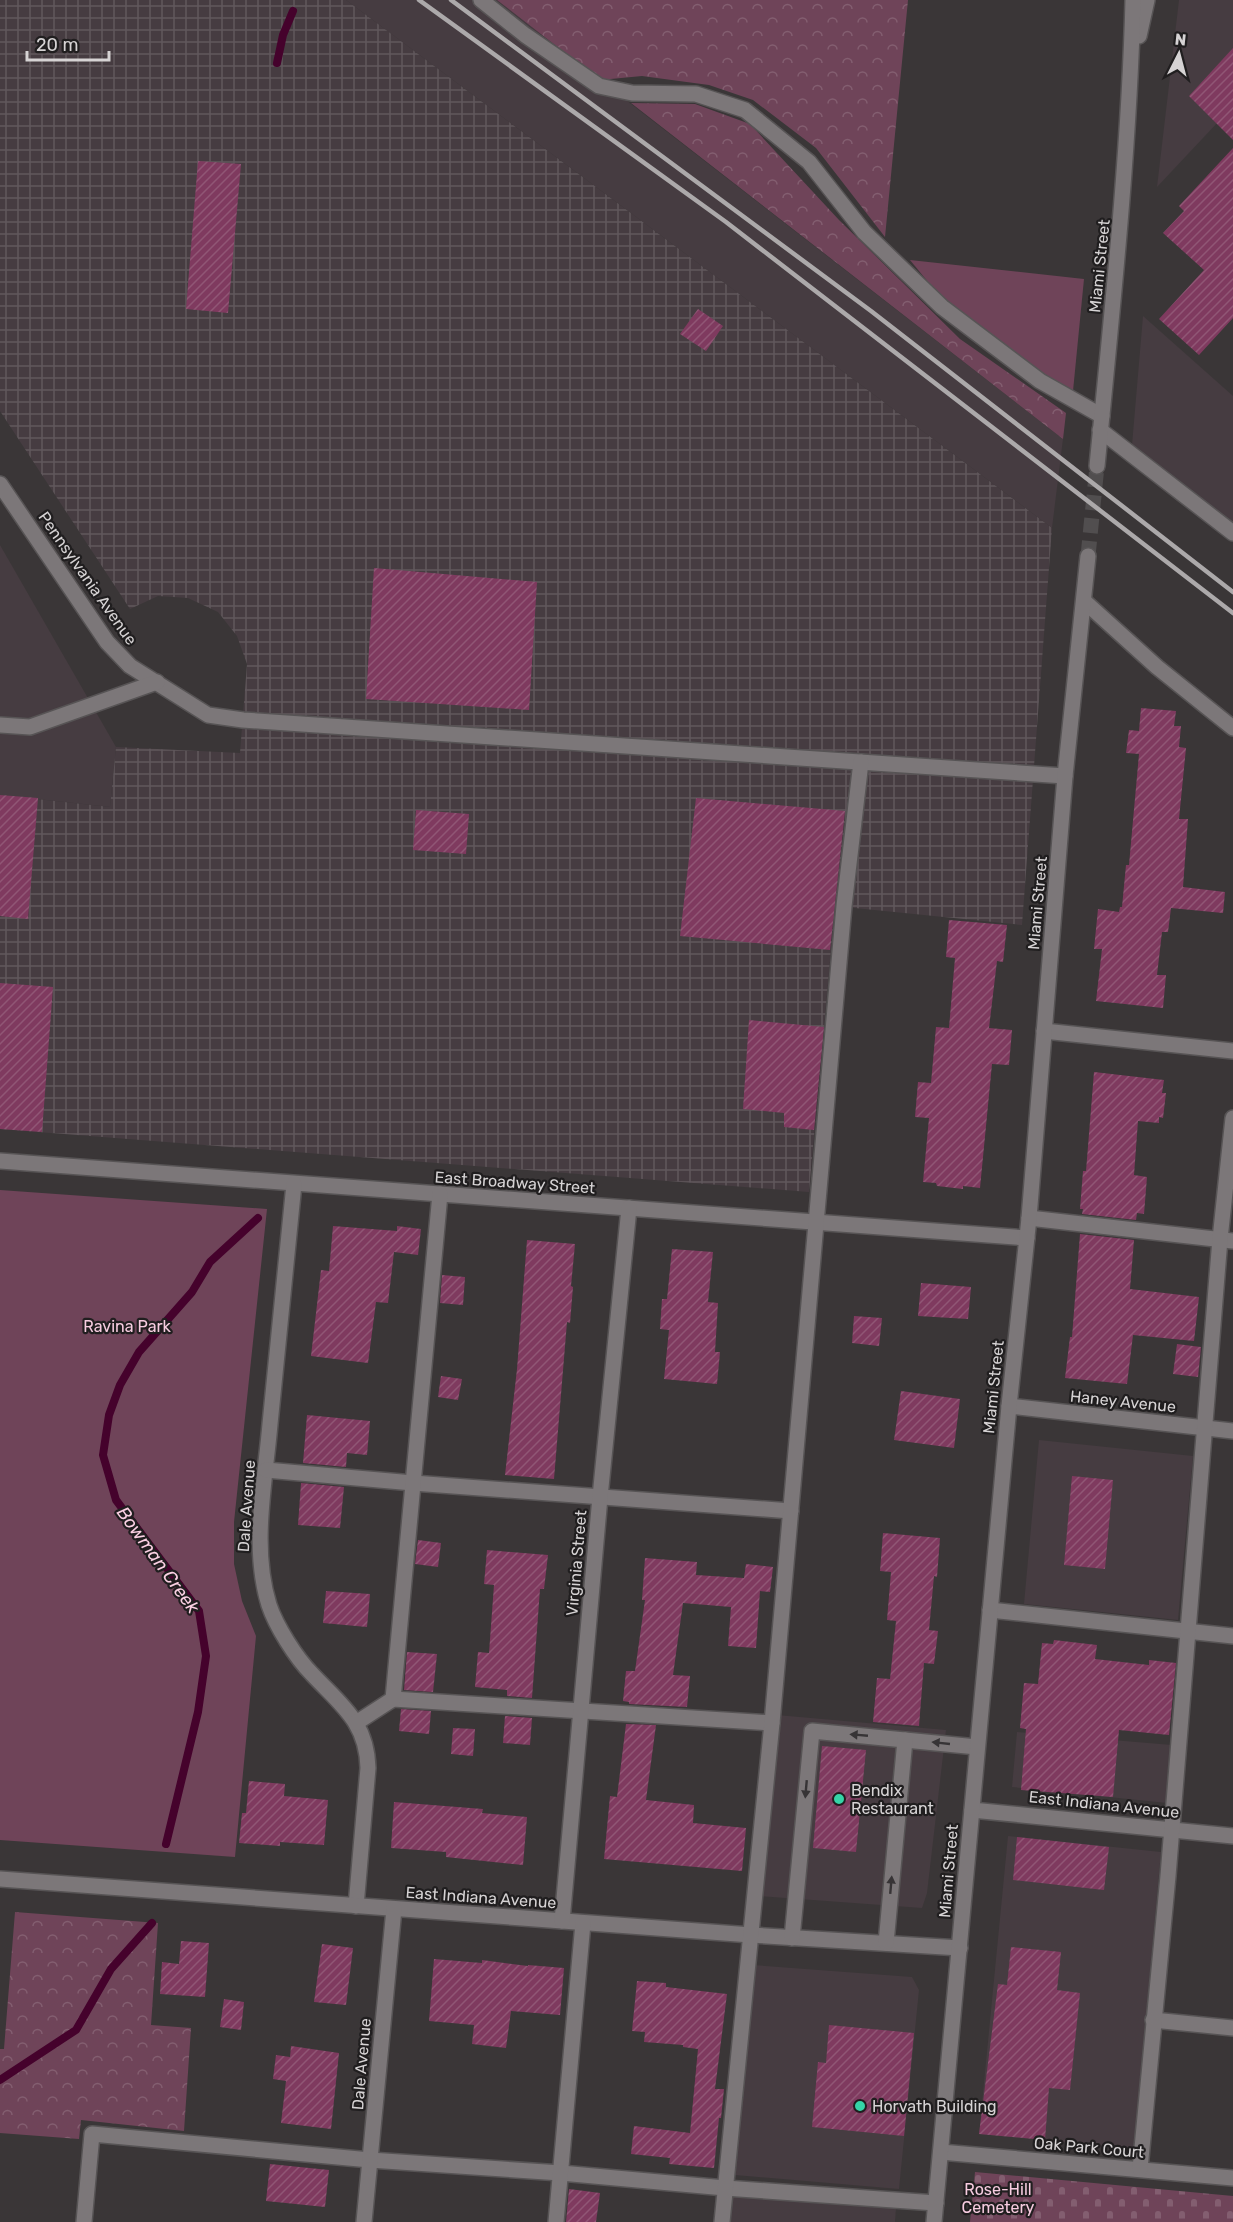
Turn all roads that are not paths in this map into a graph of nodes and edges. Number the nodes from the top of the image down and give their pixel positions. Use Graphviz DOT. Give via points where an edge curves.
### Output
graph roads {
  1 [pos="481,0"];
  2 [pos="1133,0"];
  3 [pos="1148,0"];
  4 [pos="1131,68"];
  5 [pos="1101,423"];
  6 [pos="1097,466"];
  7 [pos="0,484"];
  8 [pos="1233,533"];
  9 [pos="1088,556"];
  10 [pos="1084,601"];
  11 [pos="157,682"];
  12 [pos="0,725"];
  13 [pos="1233,728"];
  14 [pos="861,762"];
  15 [pos="1065,776"];
  16 [pos="1044,1031"];
  17 [pos="1233,1051"];
  18 [pos="1233,1118"];
  19 [pos="0,1161"];
  20 [pos="294,1184"];
  21 [pos="440,1194"];
  22 [pos="629,1208"];
  23 [pos="1029,1218"];
  24 [pos="815,1222"];
  25 [pos="1027,1238"];
  26 [pos="1226,1240"];
  27 [pos="1009,1406"];
  28 [pos="1204,1428"];
  29 [pos="1233,1431"];
  30 [pos="266,1470"];
  31 [pos="413,1483"];
  32 [pos="600,1497"];
  33 [pos="790,1511"];
  34 [pos="990,1610"];
  35 [pos="1186,1631"];
  36 [pos="1233,1636"];
  37 [pos="393,1699"];
  38 [pos="580,1710"];
  39 [pos="356,1723"];
  40 [pos="772,1723"];
  41 [pos="905,1740"];
  42 [pos="977,1747"];
  43 [pos="972,1810"];
  44 [pos="1171,1829"];
  45 [pos="1233,1836"];
  46 [pos="0,1879"];
  47 [pos="356,1906"];
  48 [pos="394,1909"];
  49 [pos="562,1921"];
  50 [pos="583,1923"];
  51 [pos="751,1935"];
  52 [pos="792,1938"];
  53 [pos="886,1943"];
  54 [pos="960,1948"];
  55 [pos="1153,2019"];
  56 [pos="1233,2028"];
  57 [pos="941,2152"];
  58 [pos="370,2160"];
  59 [pos="1140,2169"];
  60 [pos="561,2173"];
  61 [pos="1233,2178"];
  62 [pos="725,2188"];
  63 [pos="936,2203"];
  64 [pos="84,2222"];
  65 [pos="364,2222"];
  66 [pos="556,2222"];
  67 [pos="722,2222"];
  68 [pos="934,2222"];
  1 -- 5 [label="street" via="599,86 632,93 696,94 745,110 809,162 864,232 942,307"];
  2 -- 4 [label="street, Miami Street"];
  3 -- 4 [label="street, Miami Street"];
  4 -- 5 [label="street, Miami Street" via="1121,226"];
  5 -- 6 [label="street, Miami Street"];
  5 -- 8 [label="street"];
  7 -- 11 [label="street, Pennsylvania Avenue" via="107,642 130,666"];
  9 -- 10 [label="street, Miami Street"];
  10 -- 13 [label="street"];
  10 -- 15 [label="street, Miami Street"];
  11 -- 12 [label="street" via="30,727"];
  11 -- 14 [label="street, Pennsylvania Avenue" via="208,715 243,720"];
  14 -- 15 [label="street, Pennsylvania Avenue"];
  14 -- 24 [label="street"];
  15 -- 16 [label="street, Miami Street"];
  16 -- 17 [label="street"];
  16 -- 23 [label="street, Miami Street"];
  18 -- 26 [label="street"];
  19 -- 20 [label="street, East Broadway Street"];
  20 -- 21 [label="street, East Broadway Street"];
  20 -- 30 [label="street, Dale Avenue"];
  21 -- 22 [label="street, East Broadway Street"];
  21 -- 31 [label="street"];
  22 -- 24 [label="street, East Broadway Street"];
  22 -- 32 [label="street, Virginia Street"];
  23 -- 25 [label="street, Miami Street"];
  23 -- 26 [label="street"];
  24 -- 25 [label="street, East Broadway Street"];
  24 -- 33 [label="street"];
  25 -- 27 [label="street, Miami Street"];
  26 -- 28 [label="street"];
  27 -- 28 [label="street, Haney Avenue"];
  27 -- 34 [label="street, Miami Street"];
  28 -- 29 [label="street, Haney Avenue"];
  28 -- 35 [label="street"];
  30 -- 31 [label="street"];
  30 -- 39 [label="street, Dale Avenue" via="260,1556 270,1607 310,1673"];
  31 -- 32 [label="street"];
  31 -- 37 [label="street"];
  32 -- 33 [label="street"];
  32 -- 38 [label="street, Virginia Street"];
  33 -- 40 [label="street"];
  34 -- 35 [label="street"];
  34 -- 42 [label="street, Miami Street"];
  35 -- 36 [label="street"];
  35 -- 44 [label="street"];
  37 -- 38 [label="street"];
  37 -- 39 [label="street"];
  38 -- 40 [label="street"];
  38 -- 49 [label="street, Virginia Street"];
  39 -- 47 [label="street, Dale Avenue" via="368,1749"];
  40 -- 51 [label="street"];
  42 -- 41 [label="street, one-way"];
  41 -- 52 [label="street, one-way" via="812,1731"];
  53 -- 41 [label="street, one-way"];
  42 -- 43 [label="street, Miami Street"];
  43 -- 44 [label="street, East Indiana Avenue"];
  43 -- 54 [label="street, Miami Street"];
  44 -- 45 [label="street, East Indiana Avenue"];
  44 -- 55 [label="street"];
  46 -- 47 [label="street, East Indiana Avenue"];
  47 -- 48 [label="street, East Indiana Avenue"];
  48 -- 49 [label="street, East Indiana Avenue"];
  48 -- 58 [label="street, Dale Avenue"];
  49 -- 50 [label="street, East Indiana Avenue"];
  50 -- 51 [label="street, East Indiana Avenue"];
  50 -- 60 [label="street"];
  51 -- 52 [label="street, East Indiana Avenue"];
  51 -- 62 [label="street"];
  52 -- 53 [label="street, East Indiana Avenue"];
  53 -- 54 [label="street, East Indiana Avenue"];
  54 -- 57 [label="street, Miami Street"];
  55 -- 56 [label="street"];
  55 -- 59 [label="street"];
  57 -- 59 [label="street, Oak Park Court"];
  57 -- 63 [label="street, Miami Street"];
  58 -- 60 [label="street"];
  58 -- 64 [label="street" via="92,2133"];
  58 -- 65 [label="street, Dale Avenue"];
  59 -- 61 [label="street, Oak Park Court"];
  60 -- 62 [label="street"];
  60 -- 66 [label="street"];
  62 -- 63 [label="street"];
  62 -- 67 [label="street"];
  63 -- 68 [label="street, Miami Street"];
}
